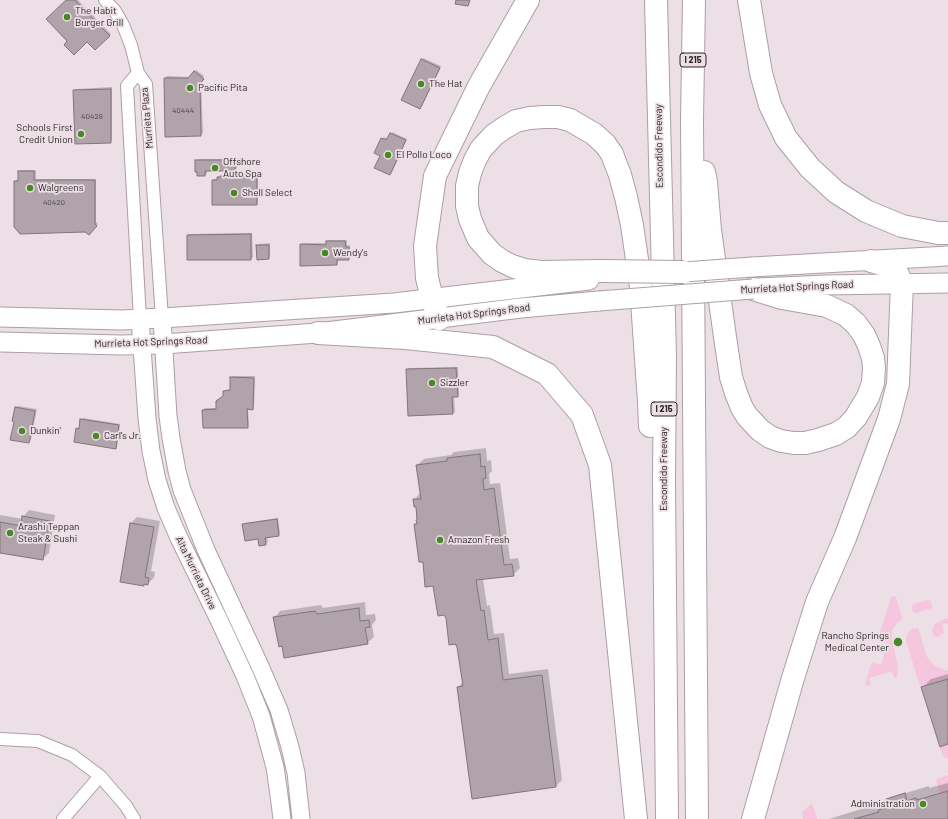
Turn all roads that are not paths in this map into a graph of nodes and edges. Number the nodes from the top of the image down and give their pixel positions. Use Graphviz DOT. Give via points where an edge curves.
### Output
graph roads {
  1 [pos="105,0"];
  2 [pos="528,0"];
  3 [pos="656,0"];
  4 [pos="694,0"];
  5 [pos="749,0"];
  6 [pos="138,73"];
  7 [pos="692,120"];
  8 [pos="948,233"];
  9 [pos="948,256"];
  10 [pos="871,261"];
  11 [pos="684,272"];
  12 [pos="601,275"];
  13 [pos="753,278"];
  14 [pos="902,283"];
  15 [pos="948,283"];
  16 [pos="432,298"];
  17 [pos="0,317"];
  18 [pos="162,318"];
  19 [pos="140,319"];
  20 [pos="439,319"];
  21 [pos="318,333"];
  22 [pos="0,342"];
  23 [pos="163,344"];
  24 [pos="142,345"];
  25 [pos="664,482"];
  26 [pos="0,740"];
  27 [pos="100,776"];
  28 [pos="63,819"];
  29 [pos="134,819"];
  30 [pos="282,819"];
  31 [pos="301,819"];
  32 [pos="636,819"];
  33 [pos="667,819"];
  34 [pos="697,819"];
  35 [pos="753,819"];
  1 -- 6 [label="street" via="123,25"];
  2 -- 16 [label="highway" via="479,86 434,176 425,246 427,278"];
  3 -- 25 [label="highway, Escondido Freeway / I 215" via="665,356"];
  4 -- 7 [label="highway, I 215"];
  5 -- 8 [label="highway" via="761,73 770,105 786,138 810,168 836,192 866,211 902,226"];
  6 -- 18 [label="street, Murrieta Plaza" via="146,84"];
  6 -- 19 [label="street, Murrieta Plaza" via="127,86"];
  7 -- 13 [label="highway" via="706,182 725,337 732,377 742,408 760,430 781,441 805,443 836,434 856,417 863,407 874,376 873,358 864,335 846,315 827,306 782,298"];
  7 -- 34 [label="highway, I 215"];
  9 -- 10 [label="main road, Murrieta Hot Springs Road"];
  10 -- 13 [label="main road, Murrieta Hot Springs Road" via="824,262"];
  10 -- 14 [label="highway" via="888,266 897,273"];
  11 -- 12 [label="highway, bridge"];
  11 -- 13 [label="main road, Murrieta Hot Springs Road, bridge"];
  12 -- 16 [label="main road, Murrieta Hot Springs Road"];
  12 -- 25 [label="highway" via="524,270 502,261 478,238 467,206 467,186 475,160 494,135 516,121 544,116 558,117 570,120 594,134 612,154 620,175 632,225 643,307 651,441"];
  13 -- 14 [label="main road, Murrieta Hot Springs Road" via="826,285"];
  13 -- 20 [label="main road, Murrieta Hot Springs Road, bridge" via="599,301"];
  14 -- 15 [label="main road, Murrieta Hot Springs Road"];
  14 -- 35 [label="highway" via="898,384 889,419 845,538 817,602"];
  16 -- 18 [label="main road, Murrieta Hot Springs Road" via="394,303"];
  16 -- 20 [label="highway"];
  17 -- 19 [label="main road, Murrieta Hot Springs Road"];
  18 -- 19 [label="main road, Murrieta Hot Springs Road"];
  18 -- 23 [label="street, Alta Murrieta Drive"];
  19 -- 24 [label="street, Alta Murrieta Drive"];
  20 -- 21 [label="main road, Murrieta Hot Springs Road"];
  21 -- 23 [label="main road, Murrieta Hot Springs Road"];
  21 -- 32 [label="highway" via="406,338 493,347 547,374 582,415 600,466"];
  22 -- 24 [label="main road, Murrieta Hot Springs Road"];
  23 -- 24 [label="main road, Murrieta Hot Springs Road"];
  23 -- 31 [label="street, Alta Murrieta Drive" via="170,438 182,490 206,550 279,710 296,773"];
  24 -- 30 [label="street, Alta Murrieta Drive" via="151,451 157,480 179,538 245,676 261,716 275,767"];
  25 -- 33 [label="highway, Escondido Freeway / I 215"];
  26 -- 27 [label="street" via="38,741 72,755"];
  27 -- 28 [label="street"];
  27 -- 29 [label="street"];
}
